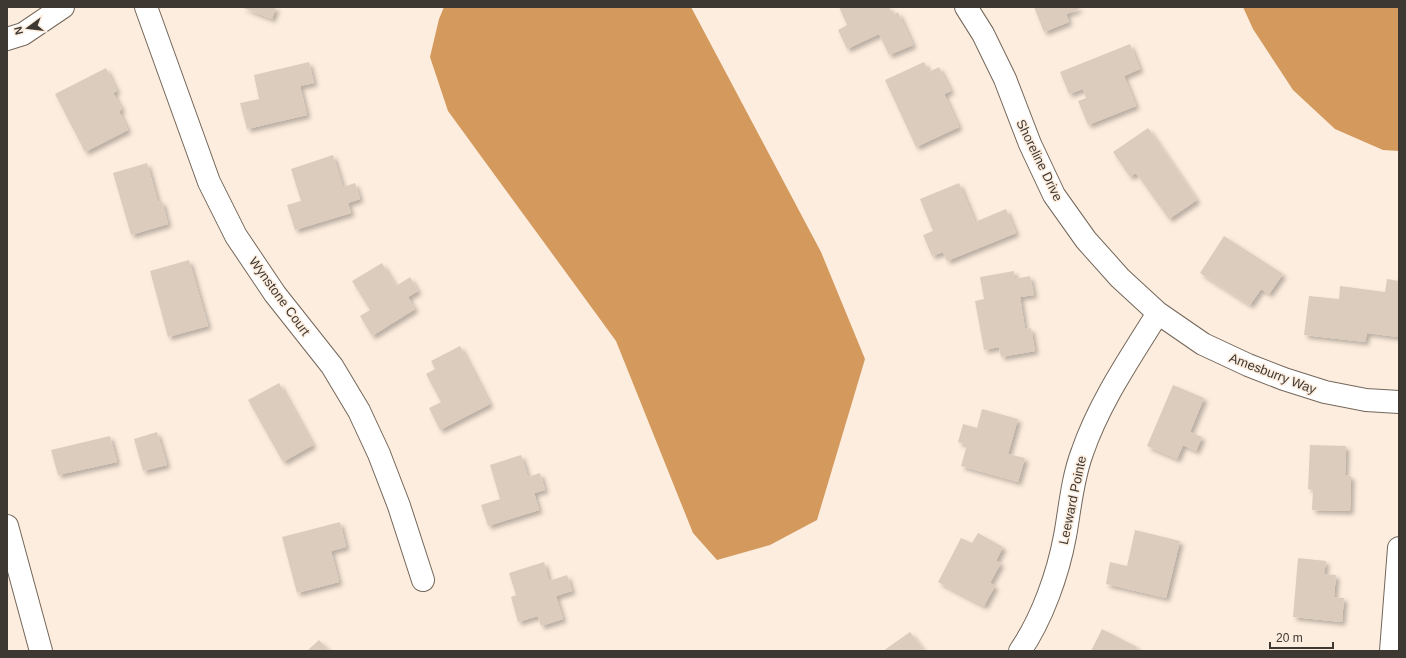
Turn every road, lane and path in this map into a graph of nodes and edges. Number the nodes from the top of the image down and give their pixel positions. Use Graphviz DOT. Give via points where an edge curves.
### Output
graph roads {
  1 [pos="63,7"];
  2 [pos="146,7"];
  3 [pos="966,7"];
  4 [pos="7,39"];
  5 [pos="1158,313"];
  6 [pos="1399,402"];
  7 [pos="7,526"];
  8 [pos="1399,548"];
  9 [pos="423,580"];
  10 [pos="40,651"];
  11 [pos="1020,651"];
  12 [pos="1391,651"];
  1 -- 4 [label="street" via="23,34"];
  2 -- 9 [label="street, Wynstone Court" via="209,182 236,236 275,294 332,366 359,411 394,493"];
  3 -- 5 [label="street, Shoreline Drive" via="983,34 1005,79 1030,144 1054,195 1086,240 1120,278"];
  5 -- 6 [label="street, Amesburry Way" via="1203,344 1284,379 1324,392 1366,400"];
  5 -- 11 [label="street, Leeward Pointe" via="1097,415 1081,454 1065,538 1053,583 1038,619"];
  7 -- 10 [label="street"];
  8 -- 12 [label="street"];
}
